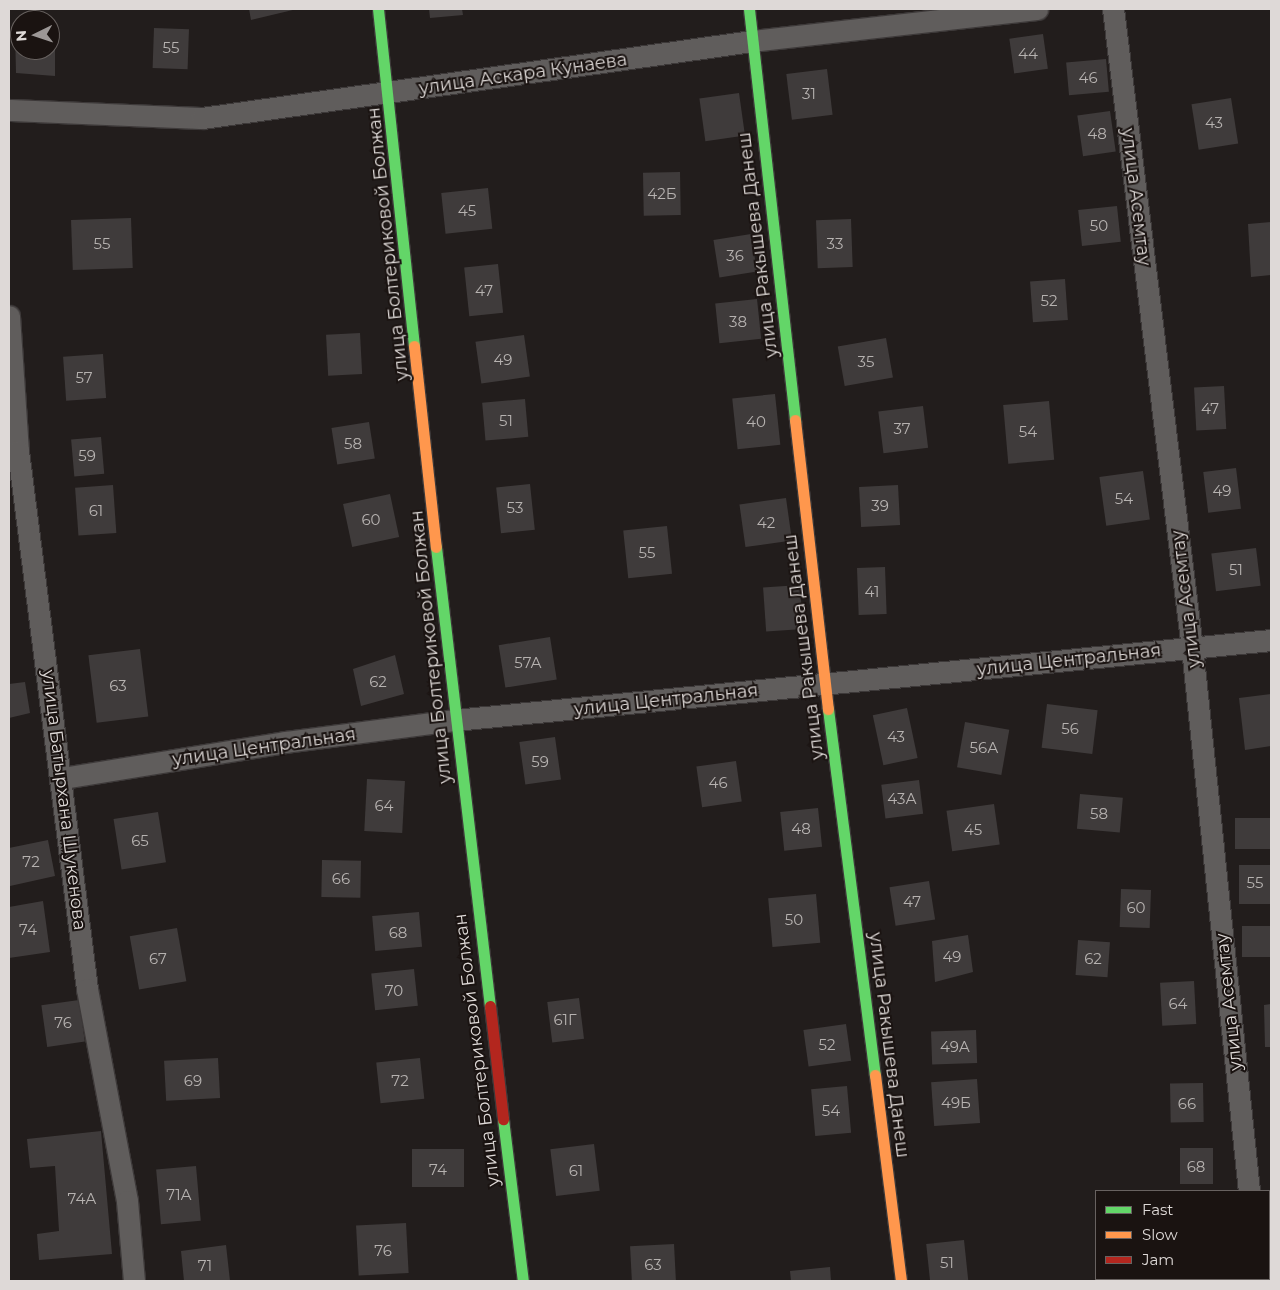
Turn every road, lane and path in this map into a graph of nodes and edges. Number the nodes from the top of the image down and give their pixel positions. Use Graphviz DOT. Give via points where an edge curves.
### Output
graph roads {
  1 [pos="378,9"];
  2 [pos="749,9"];
  3 [pos="1037,9"];
  4 [pos="1113,9"];
  5 [pos="752,41"];
  6 [pos="390,92"];
  7 [pos="9,110"];
  8 [pos="9,316"];
  9 [pos="1271,640"];
  10 [pos="1192,648"];
  11 [pos="826,685"];
  12 [pos="456,720"];
  13 [pos="63,778"];
  14 [pos="1249,1190"];
  15 [pos="134,1281"];
  16 [pos="523,1281"];
  17 [pos="901,1281"];
  1 -- 6 [label="street, улица Болтериковой Болжан"];
  2 -- 5 [label="street, улица Ракышева Данеш"];
  3 -- 5 [label="street, улица Аскара Кунаева"];
  4 -- 10 [label="street, улица Асемтау"];
  5 -- 6 [label="street, улица Аскара Кунаева"];
  5 -- 11 [label="street, улица Ракышева Данеш"];
  6 -- 7 [label="street, улица Аскара Кунаева" via="202,118"];
  6 -- 12 [label="street, улица Болтериковой Болжан"];
  8 -- 13 [label="street, улица Батырхана Шукенова" via="18,450"];
  9 -- 10 [label="street, улица Центральная"];
  10 -- 11 [label="street, улица Центральная"];
  10 -- 14 [label="street, улица Асемтау"];
  11 -- 12 [label="street, улица Центральная"];
  11 -- 17 [label="street, улица Ракышева Данеш"];
  12 -- 13 [label="street, улица Центральная" via="285,742"];
  12 -- 16 [label="street, улица Болтериковой Болжан"];
  13 -- 15 [label="street, улица Батырхана Шукенова" via="87,989 127,1201"];
}
